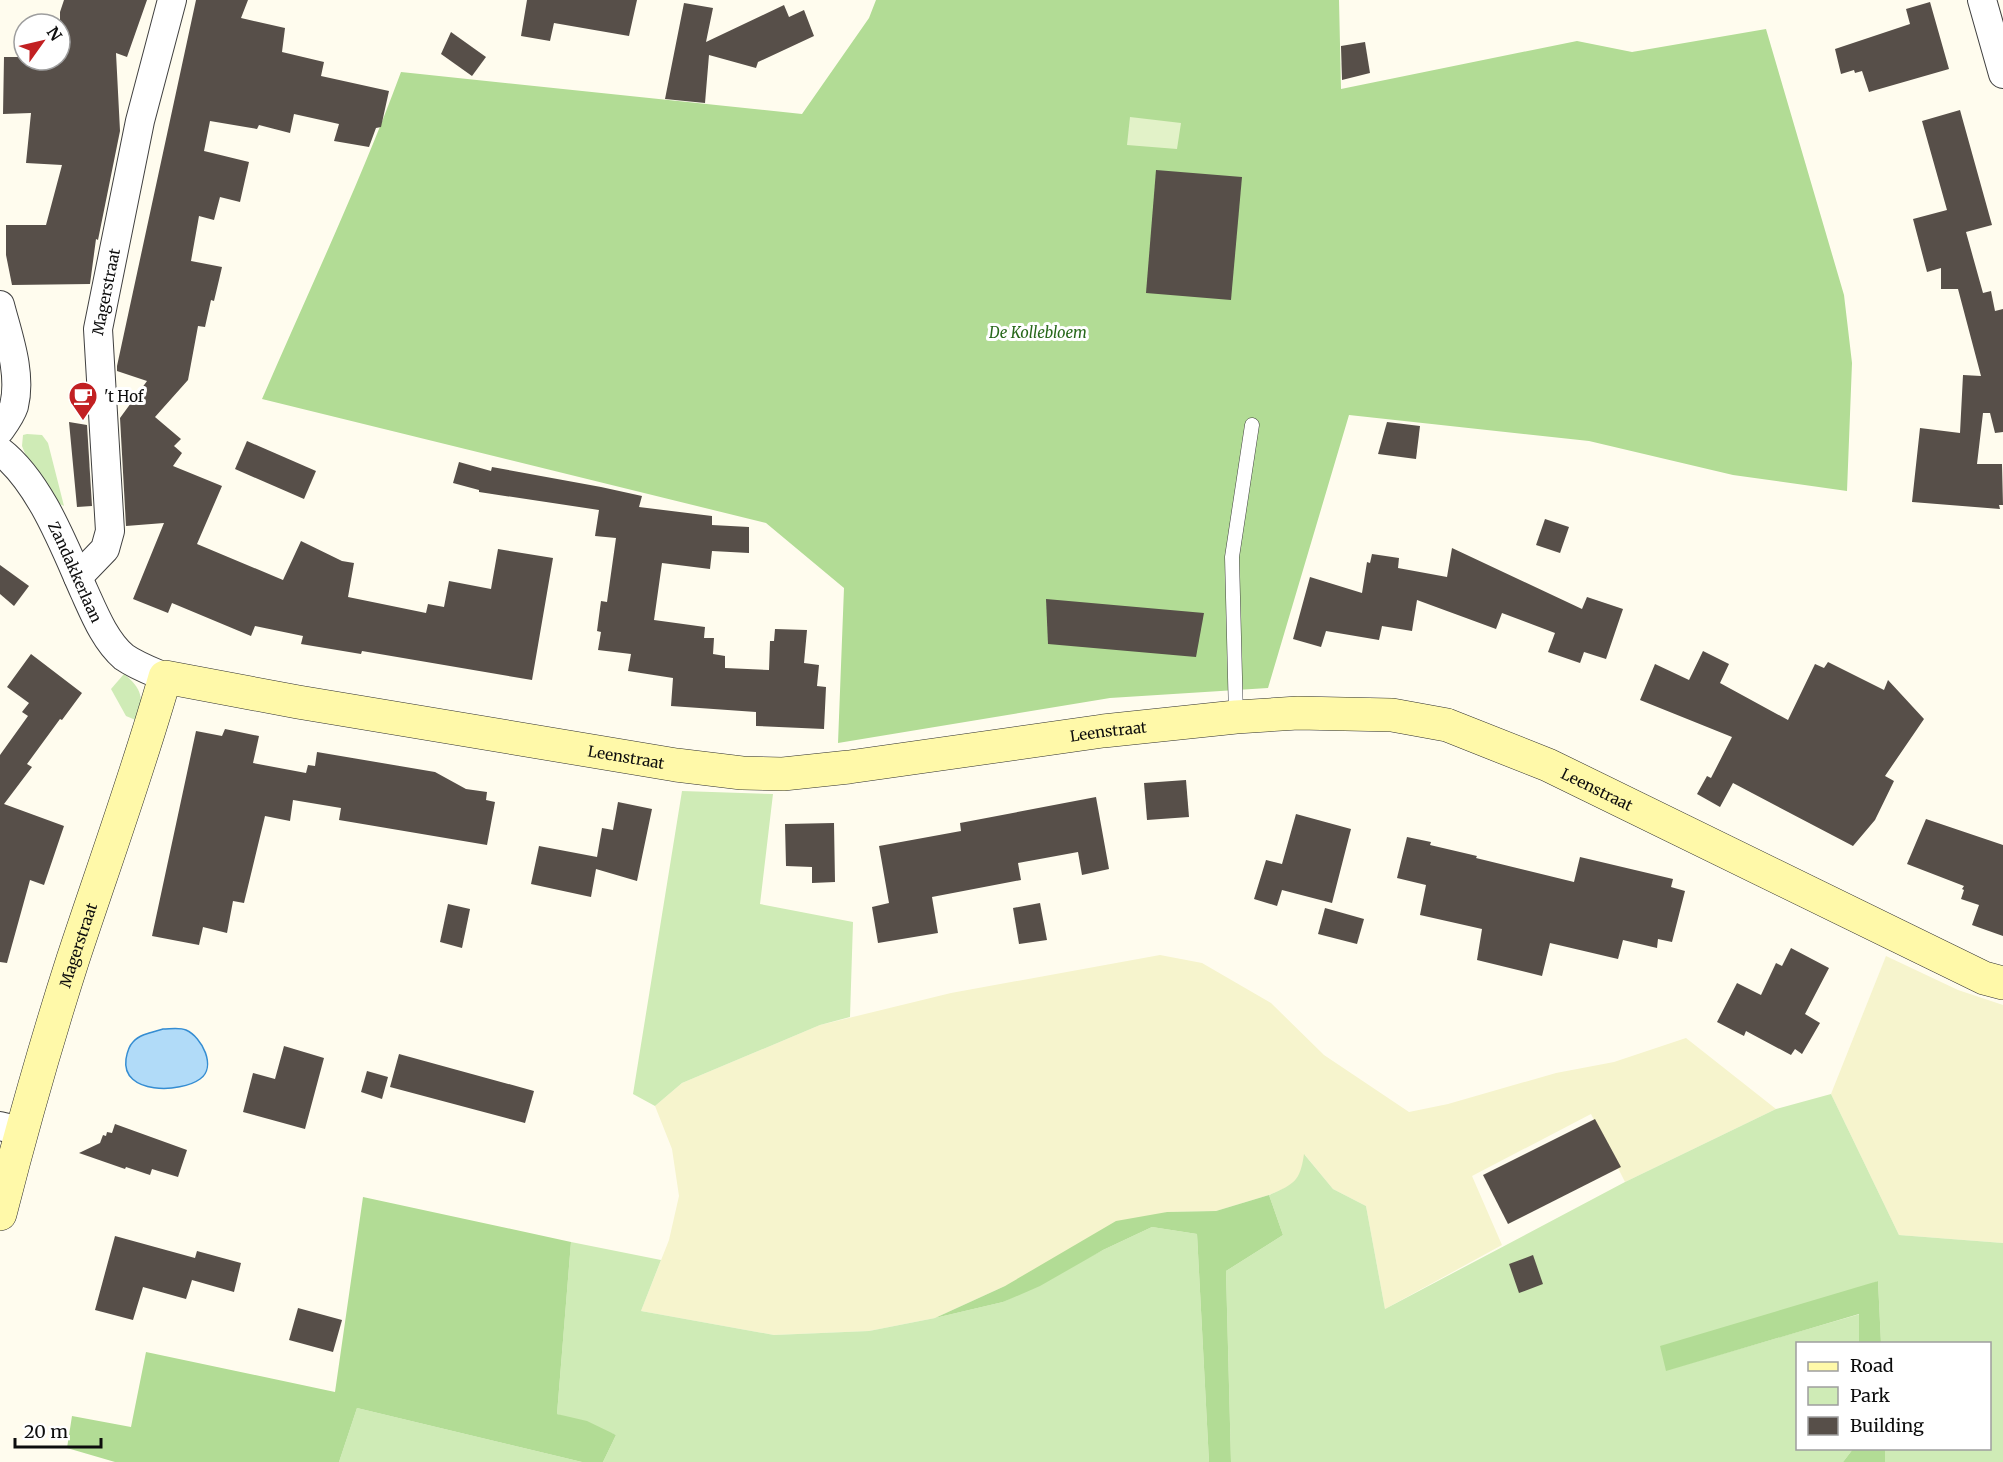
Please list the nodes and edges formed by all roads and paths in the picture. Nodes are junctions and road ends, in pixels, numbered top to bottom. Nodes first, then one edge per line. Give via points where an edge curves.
1 (172, 0) edge
2 (1982, 0) edge
3 (2003, 74) edge
4 (0, 305) edge
5 (1252, 425) dead end
6 (0, 430) edge
7 (0, 451) edge
8 (78, 577) junction
9 (165, 677) junction
10 (1236, 717) junction
11 (2003, 983) edge
12 (10, 1129) edge
13 (0, 1214) edge

1 - 8 street, Magerstraat via 140,121 98,329 110,531 105,549
2 - 3 street
4 - 6 street via 16,382 14,406
5 - 10 lane via 1232,557
7 - 8 street, Zandakkerlaan via 35,492
8 - 9 street, Zandakkerlaan via 103,631 123,656
9 - 10 street, Leenstraat via 742,773 783,774 849,767 1104,731
9 - 12 street, Magerstraat via 144,752 72,962
10 - 11 street, Leenstraat via 1298,713 1392,715 1447,725 1548,765 1984,978
12 - 13 street, Magerstraat

